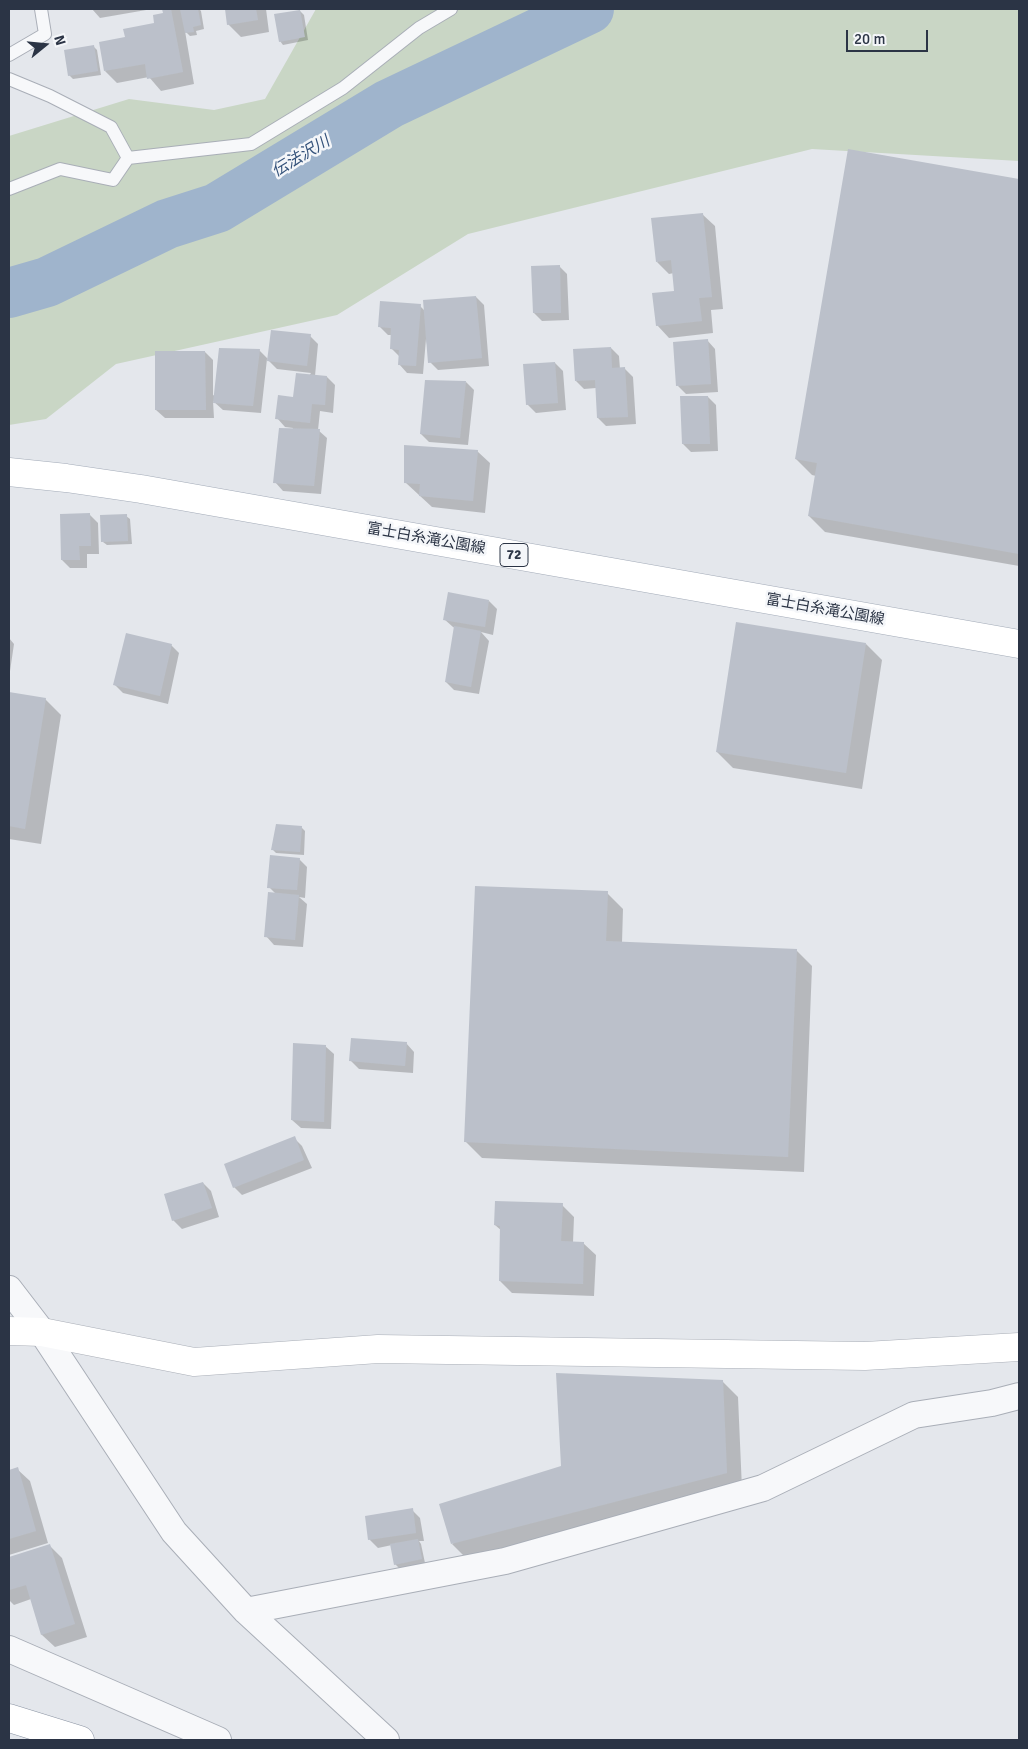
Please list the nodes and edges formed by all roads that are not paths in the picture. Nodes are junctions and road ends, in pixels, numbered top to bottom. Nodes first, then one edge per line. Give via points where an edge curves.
1 (41, 9) edge
2 (451, 9) edge
3 (9, 55) edge
4 (9, 79) edge
5 (128, 158) junction
6 (9, 189) edge
7 (9, 472) edge
8 (1019, 644) edge
9 (9, 1289) edge
10 (9, 1331) edge
11 (42, 1332) junction
12 (1019, 1348) edge
13 (1019, 1396) edge
14 (246, 1611) junction
15 (9, 1649) edge
16 (9, 1718) edge
17 (80, 1740) edge
18 (218, 1740) edge
19 (386, 1740) edge

1 - 3 lane via 44,34
2 - 5 lane via 419,28 343,88 251,144
4 - 5 lane via 111,127
5 - 6 lane via 114,180 60,169
7 - 8 main road, 富士白糸滝公園線 / 72 via 151,490
9 - 11 street
10 - 11 main road
11 - 12 main road via 194,1362 378,1349 865,1356
11 - 14 street via 174,1532
13 - 14 street via 914,1415 763,1488 505,1561
14 - 19 street
15 - 18 street
16 - 17 main road

